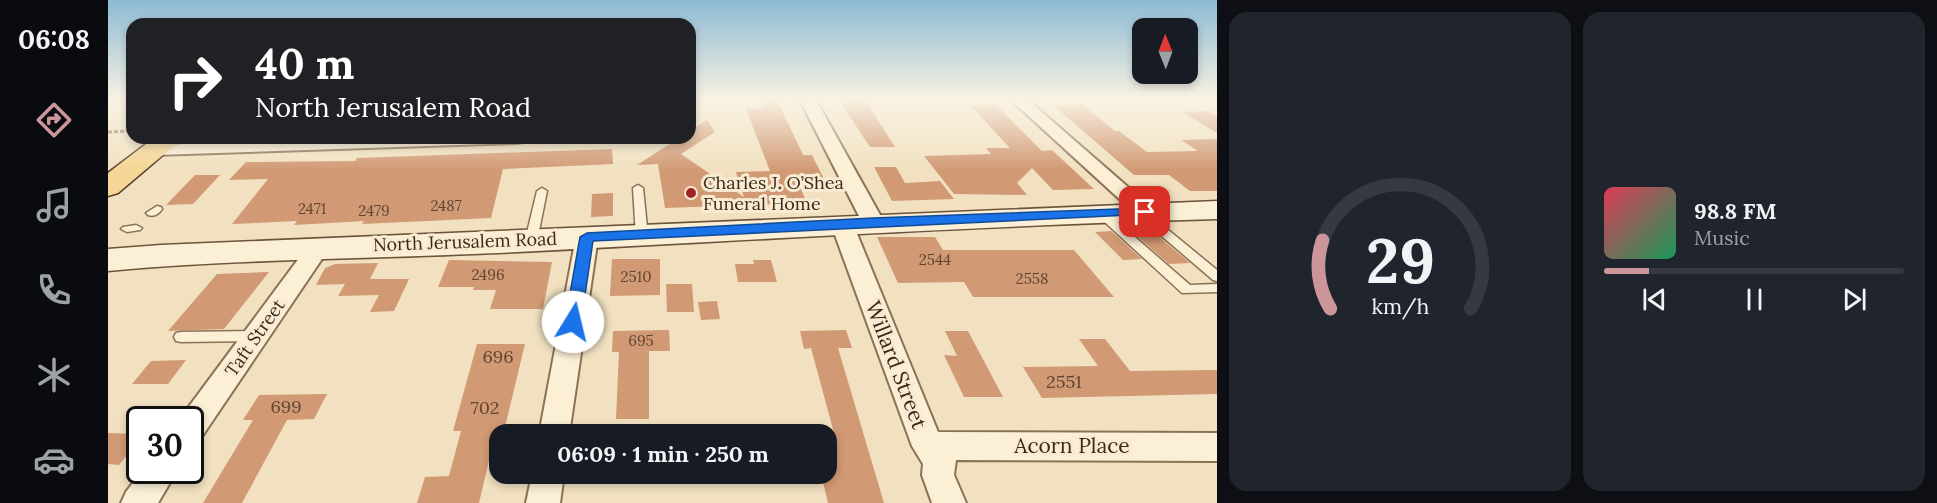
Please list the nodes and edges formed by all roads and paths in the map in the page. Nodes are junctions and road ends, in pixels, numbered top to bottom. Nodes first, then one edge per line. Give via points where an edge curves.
1 (821, 123) edge
2 (1044, 123) edge
3 (126, 131) edge
4 (108, 132) edge
5 (163, 144) edge
6 (108, 188) edge
7 (638, 188) dead end
8 (542, 191) dead end
9 (1217, 210) edge
10 (1143, 212) junction
11 (1101, 213) junction
12 (873, 222) junction
13 (842, 224) junction
14 (642, 235) junction
15 (587, 237) junction
16 (531, 241) junction
17 (320, 247) junction
18 (108, 260) edge
19 (1217, 277) edge
20 (1217, 288) edge
21 (256, 336) junction
22 (181, 337) dead end
23 (204, 409) edge
24 (556, 424) edge
25 (928, 446) junction
26 (1217, 447) edge
27 (151, 484) edge
28 (546, 484) edge
29 (138, 503) edge
30 (543, 503) edge
31 (949, 503) edge

1 - 12 street
2 - 10 street
3 - 4 path
5 - 6 main road
7 - 14 lane
8 - 16 lane
9 - 10 main road, North Jerusalem Road
10 - 11 main road, North Jerusalem Road
10 - 19 lane
11 - 12 main road, North Jerusalem Road
11 - 20 lane via 1187,290
12 - 13 main road, North Jerusalem Road
13 - 14 main road, North Jerusalem Road
13 - 25 street, Willard Street
14 - 15 main road, North Jerusalem Road
15 - 16 main road, North Jerusalem Road
15 - 24 street
16 - 17 main road, North Jerusalem Road
17 - 18 main road, North Jerusalem Road via 189,252
17 - 21 street, Taft Street
21 - 22 lane
21 - 23 street, Taft Street
25 - 26 street, Acorn Place
25 - 31 street, Willard Street via 940,461 938,475
27 - 29 street
28 - 30 street

